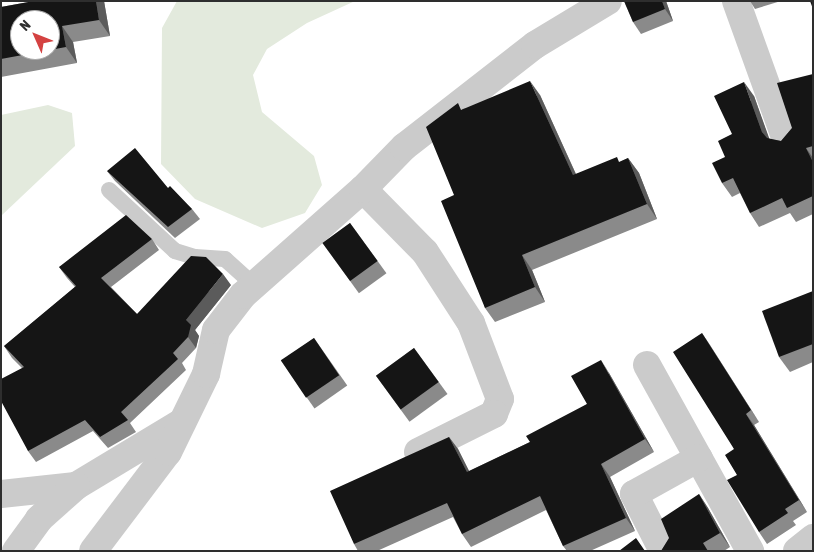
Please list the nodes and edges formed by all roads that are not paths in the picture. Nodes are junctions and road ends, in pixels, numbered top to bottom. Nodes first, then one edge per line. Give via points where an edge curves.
1 (608, 1) edge
2 (736, 1) edge
3 (786, 140) edge
4 (363, 189) junction
5 (109, 190) dead end
6 (254, 285) junction
7 (647, 365) dead end
8 (182, 422) junction
9 (418, 452) edge
10 (698, 458) junction
11 (76, 486) junction
12 (1, 494) edge
13 (813, 538) edge
14 (16, 551) edge
15 (93, 551) edge
16 (664, 551) edge
17 (750, 551) edge
18 (797, 551) edge

1 - 4 street via 535,45 404,146
2 - 3 street
4 - 6 street
4 - 9 street via 425,252 466,315 500,399 494,414
5 - 6 lane via 175,250 195,257 225,259
6 - 8 street via 216,330 206,374
7 - 10 street
8 - 11 street
8 - 15 street via 168,452
10 - 16 street via 634,494
10 - 17 street
11 - 12 street
11 - 14 street via 39,519
13 - 18 street

